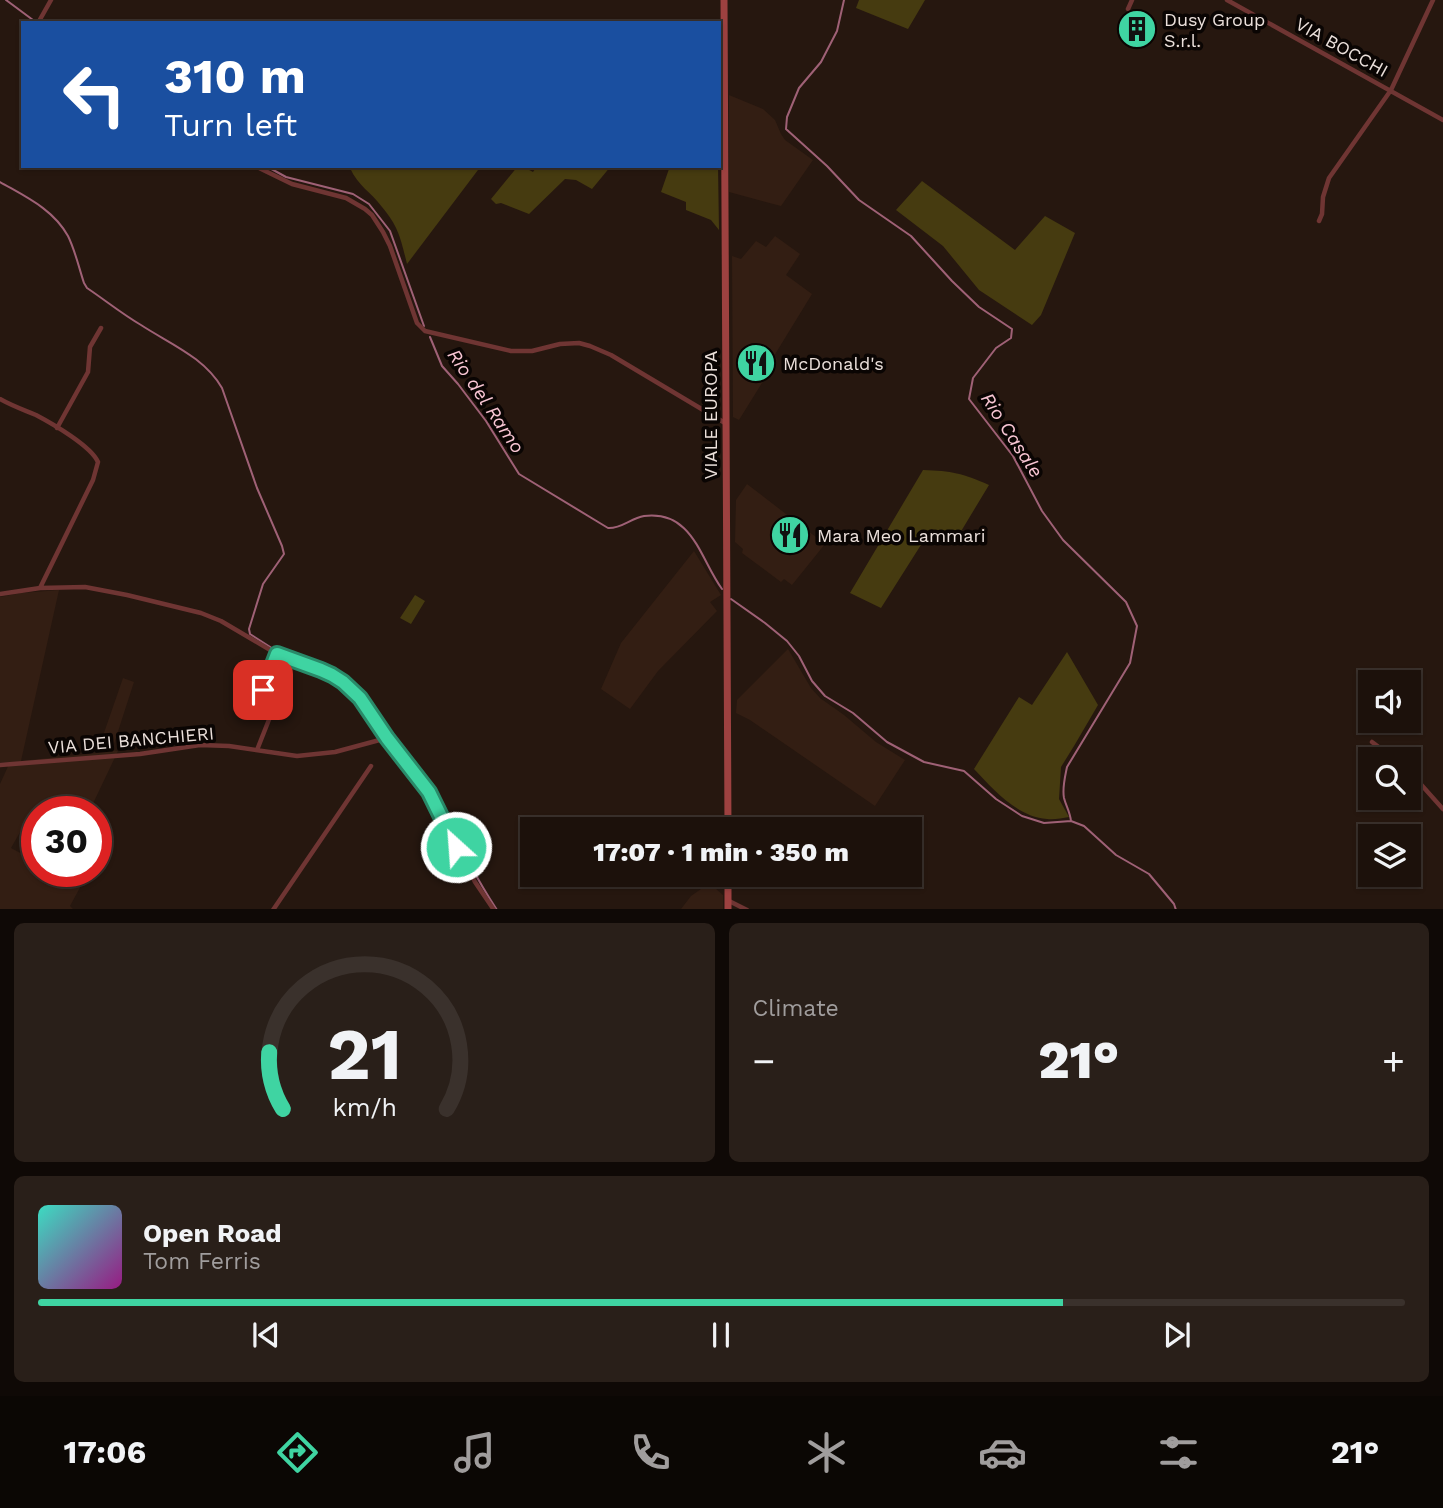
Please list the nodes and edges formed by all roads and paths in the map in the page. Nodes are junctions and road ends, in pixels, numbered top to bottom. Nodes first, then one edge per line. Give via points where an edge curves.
1 (51, 0) edge
2 (724, 0) edge
3 (1132, 0) edge
4 (1227, 0) edge
5 (1433, 0) edge
6 (1128, 9) dead end
7 (39, 21) edge
8 (1391, 90) junction
9 (1443, 120) edge
10 (259, 168) edge
11 (1319, 221) dead end
12 (101, 328) dead end
13 (0, 399) edge
14 (725, 423) junction
15 (57, 428) junction
16 (40, 588) junction
17 (0, 594) edge
18 (277, 654) junction
19 (263, 690) dead end
20 (280, 715) dead end
21 (387, 738) junction
22 (1372, 742) dead end
23 (1379, 747) edge
24 (257, 750) junction
25 (0, 765) edge
26 (371, 766) dead end
27 (1421, 784) edge
28 (1443, 809) edge
29 (728, 817) edge
30 (728, 887) edge
31 (728, 905) edge
32 (273, 909) edge
33 (494, 909) edge
34 (747, 909) edge

1 - 7 street
2 - 14 main road, VIALE EUROPA
3 - 6 street
4 - 8 street, VIA BOCCHI
5 - 8 street
8 - 9 street, VIA BOCCHI
8 - 11 street via 1328,178
10 - 14 street via 292,184 346,198 372,215 390,246 417,323 425,331 510,351 560,344 590,346
12 - 15 street via 90,347 88,372
13 - 15 street
14 - 29 main road, VIALE EUROPA
15 - 16 street via 95,454 98,462
16 - 17 street
16 - 18 street via 85,587 201,613
18 - 19 street
18 - 21 street via 343,682
20 - 24 street via 272,712
21 - 24 street, VIA DEI BANCHIERI via 298,756
21 - 33 street via 429,792
22 - 23 street
24 - 25 street, VIA DEI BANCHIERI via 200,745
26 - 32 street
27 - 28 street
30 - 31 main road
31 - 34 street

